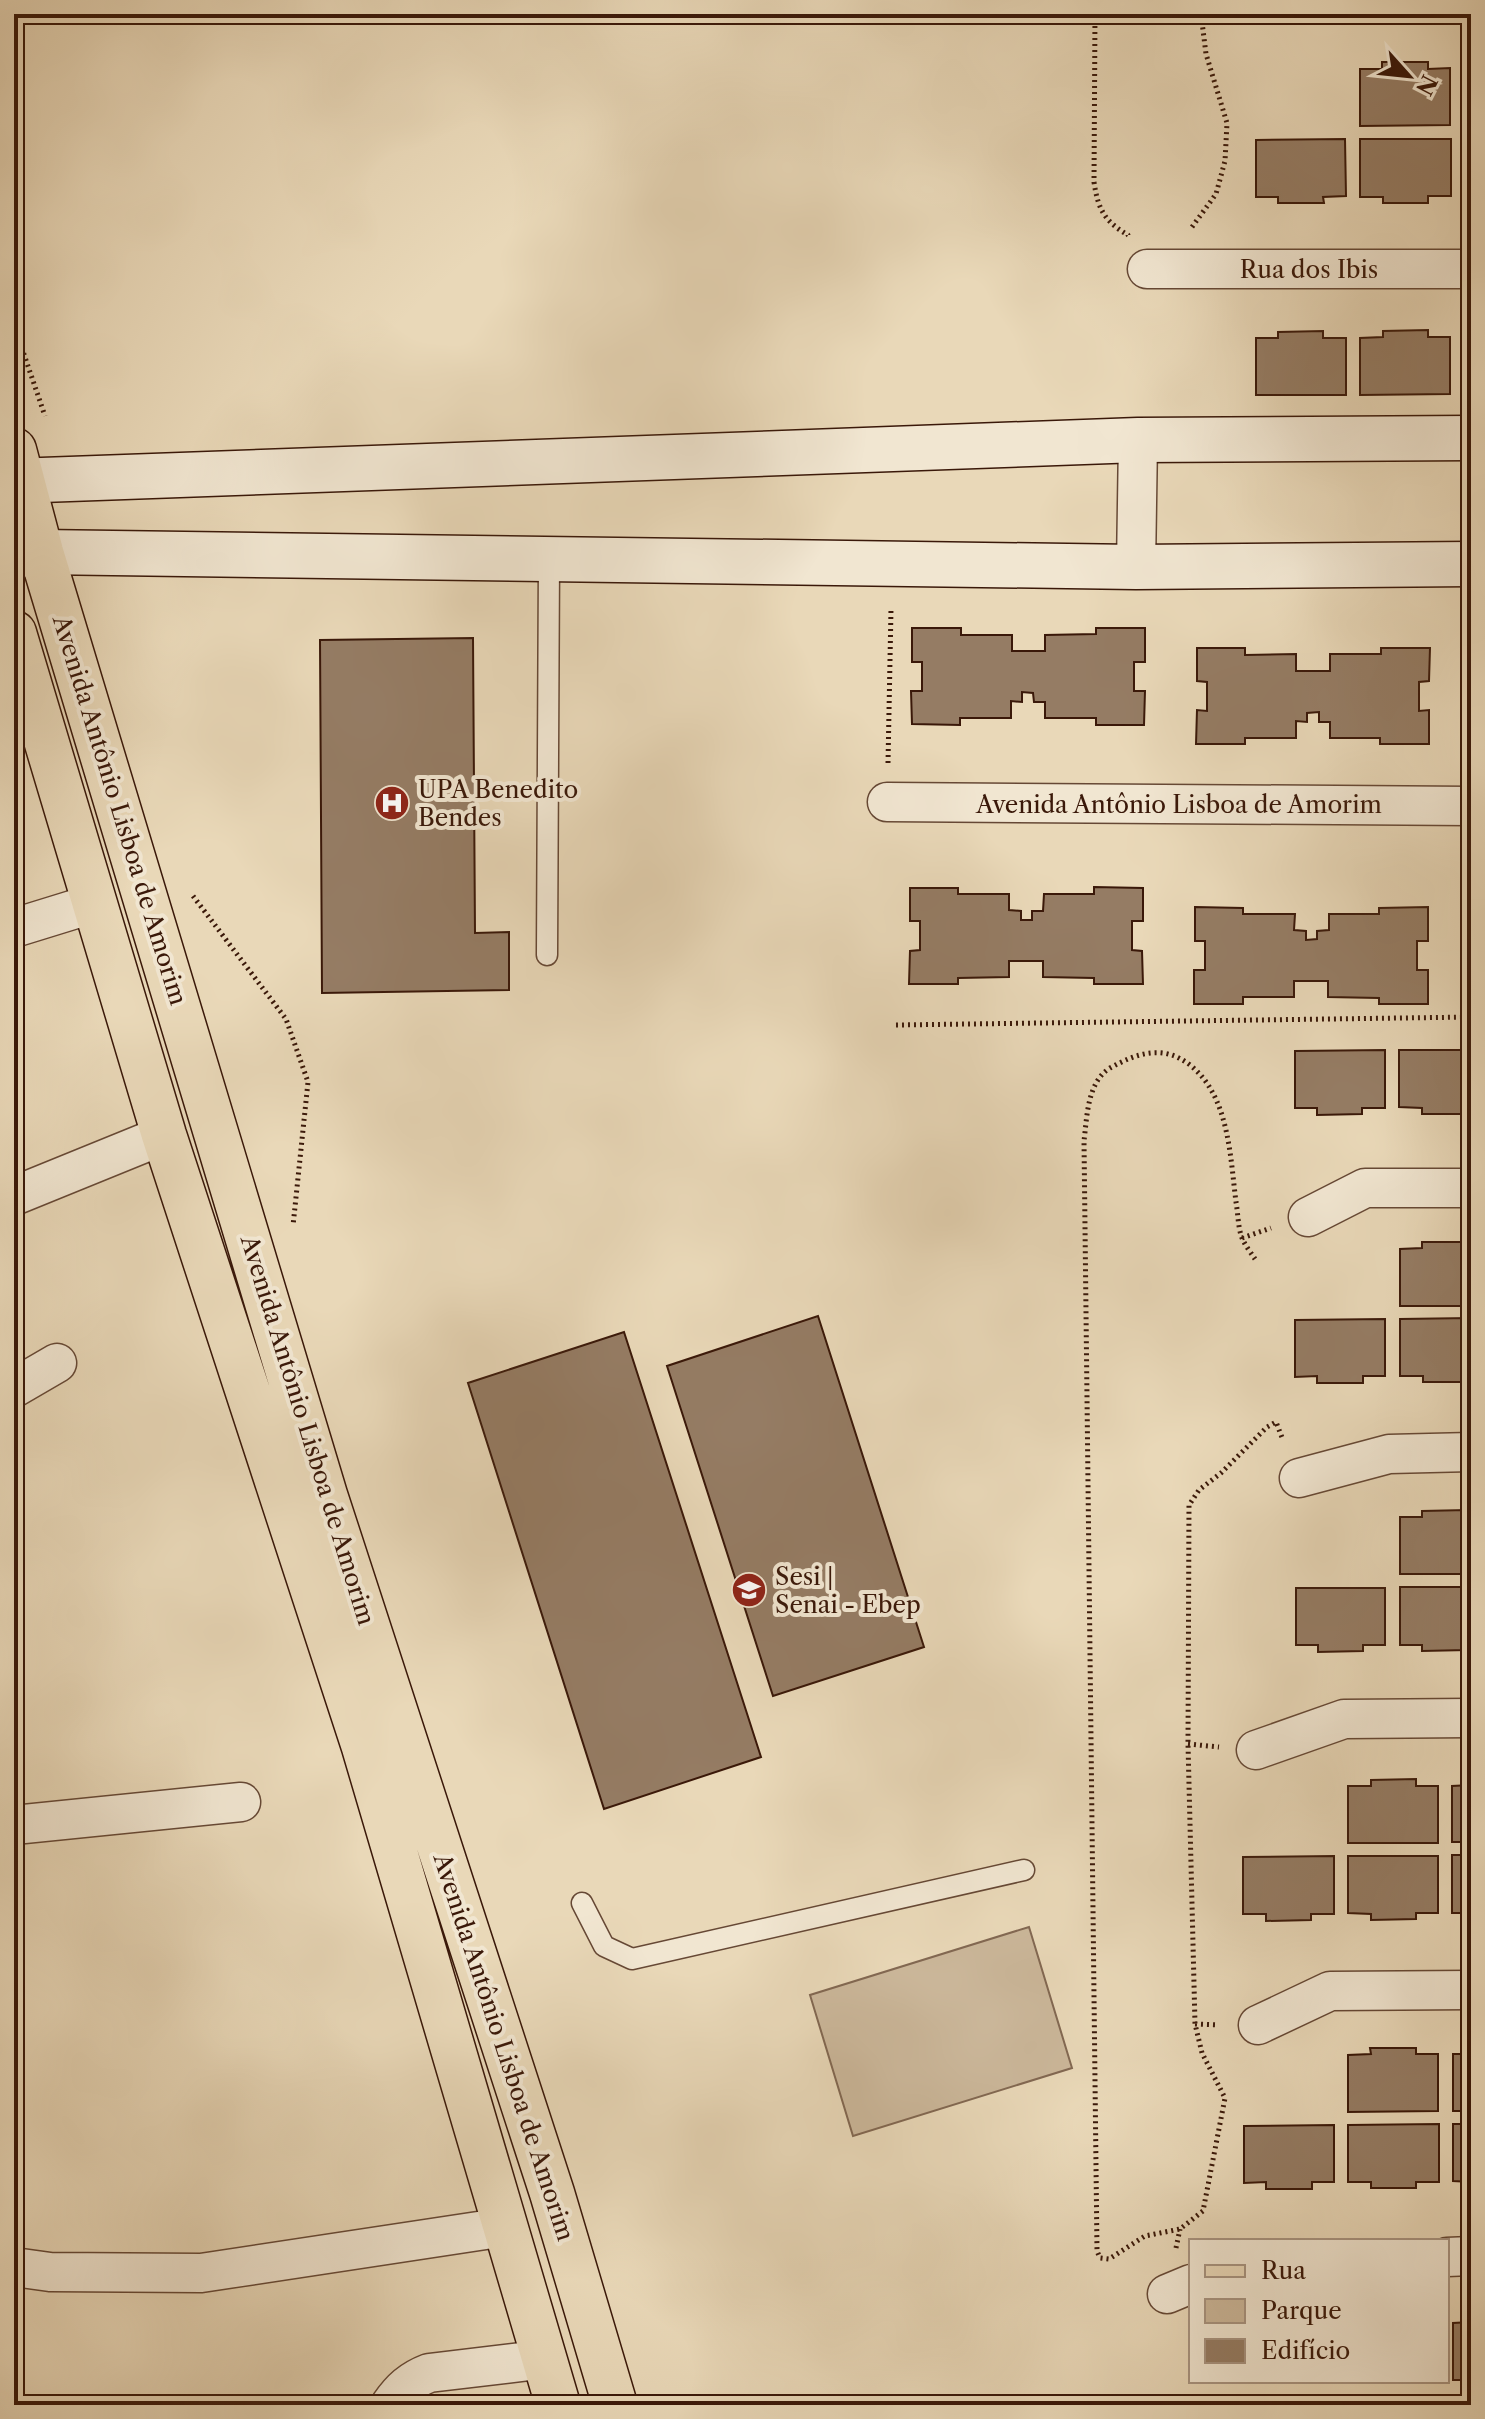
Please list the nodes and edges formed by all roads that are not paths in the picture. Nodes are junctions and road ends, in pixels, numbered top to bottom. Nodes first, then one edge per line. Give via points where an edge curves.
1 (1144, 256) road end
2 (1471, 269) edge
3 (1471, 438) edge
4 (1138, 440) junction
5 (30, 473) edge
6 (27, 554) edge
7 (549, 559) junction
8 (1471, 564) edge
9 (1136, 567) junction
10 (14, 633) edge
11 (887, 802) road end
12 (1471, 806) edge
13 (95, 903) junction
14 (14, 928) edge
15 (547, 955) dead end
16 (164, 1135) junction
17 (1471, 1188) edge
18 (14, 1196) edge
19 (1308, 1217) dead end
20 (57, 1363) dead end
21 (14, 1388) edge
22 (1471, 1452) edge
23 (1299, 1478) road end
24 (1471, 1718) edge
25 (1256, 1750) dead end
26 (241, 1802) dead end
27 (14, 1825) edge
28 (1024, 1870) dead end
29 (582, 1903) dead end
30 (1471, 1990) edge
31 (1258, 2025) dead end
32 (505, 2227) junction
33 (1471, 2256) edge
34 (1449, 2257) edge
35 (14, 2267) edge
36 (546, 2359) junction
37 (390, 2405) edge
38 (558, 2405) edge
39 (615, 2405) edge

1 - 2 street, Rua dos Ibis
3 - 4 street
4 - 5 street
4 - 9 street
5 - 6 main road, Avenida Antônio Lisboa de Amorim
6 - 7 street
6 - 39 main road, Avenida Antônio Lisboa de Amorim via 552,2193
7 - 9 street
7 - 15 lane
8 - 9 street
10 - 13 main road, Avenida Antônio Lisboa de Amorim
11 - 12 street, Avenida Antônio Lisboa de Amorim
13 - 14 street
13 - 16 main road, Avenida Antônio Lisboa de Amorim
16 - 18 street
16 - 32 main road, Avenida Antônio Lisboa de Amorim via 364,1747
17 - 19 street via 1365,1188
20 - 21 street
22 - 23 street via 1389,1454
24 - 25 street via 1344,1719
26 - 27 street
28 - 29 lane via 632,1959 604,1946
30 - 31 street via 1330,1991
32 - 35 street via 201,2273
32 - 36 main road, Avenida Antônio Lisboa de Amorim
33 - 34 street
36 - 37 street via 429,2373 412,2380
36 - 38 main road, Avenida Antônio Lisboa de Amorim

